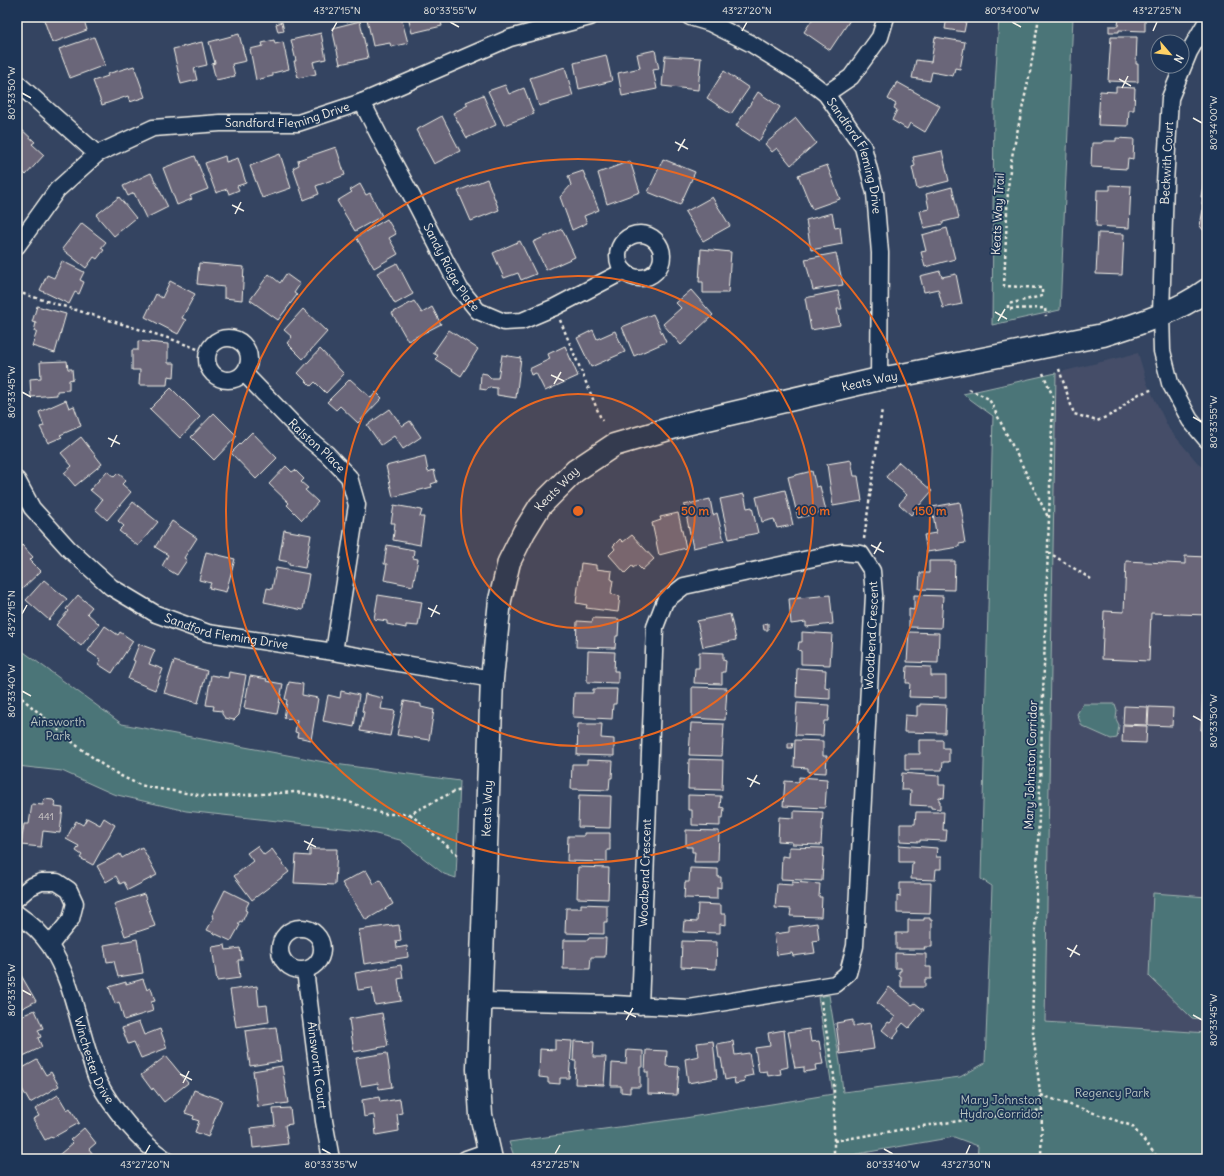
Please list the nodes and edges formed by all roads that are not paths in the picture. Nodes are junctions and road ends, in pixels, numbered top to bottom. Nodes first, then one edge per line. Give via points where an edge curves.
1 (590, 17) edge
2 (690, 17) edge
3 (886, 17) edge
4 (1207, 21) edge
5 (17, 83) edge
6 (826, 94) junction
7 (362, 102) junction
8 (98, 154) junction
9 (17, 246) edge
10 (624, 271) dead end
11 (1207, 290) edge
12 (1161, 314) junction
13 (244, 373) junction
14 (879, 379) junction
15 (1207, 440) edge
16 (17, 480) edge
17 (334, 652) junction
18 (492, 679) junction
19 (17, 898) edge
20 (17, 914) edge
21 (50, 945) junction
22 (305, 970) dead end
23 (481, 1001) junction
24 (640, 1006) junction
25 (490, 1155) edge
26 (164, 1159) edge
27 (331, 1159) edge
28 (466, 1159) edge

1 - 7 street, Sandford Fleming Drive via 510,38
2 - 6 street, Sandford Fleming Drive via 710,23 750,43 803,76
3 - 6 street via 880,37 851,77
4 - 12 street, Beckwith Court via 1189,52 1170,98
5 - 8 street
6 - 14 street, Sandford Fleming Drive via 863,147 875,193 880,253
7 - 8 street, Sandford Fleming Drive via 298,123 220,123 153,128
7 - 10 street, Sandy Ridge Place via 460,289 478,311 504,322 522,321
8 - 9 street, Sandford Fleming Drive via 57,190
11 - 12 street, Keats Way
12 - 14 street, Keats Way via 1103,335
12 - 15 street, Beckwith Court via 1162,351 1170,383 1190,420
13 - 13 street via 249,365 249,357 242,343 233,338 226,338 212,345 208,353 211,372 225,380 232,380
13 - 17 street, Ralston Place via 349,477 357,505
14 - 18 street, Keats Way via 686,424 614,445 575,471 540,506 509,562 500,600
16 - 17 street, Sandford Fleming Drive via 32,508 69,549 111,587 156,614 208,633
17 - 18 street, Sandford Fleming Drive
18 - 23 street, Keats Way
19 - 21 street via 41,882 57,882 69,890 75,902 71,919
20 - 21 street, Winchester Drive
21 - 26 street, Winchester Drive via 71,992 98,1080 118,1112 151,1150
22 - 27 street, Ainsworth Court
23 - 24 street, Woodbend Crescent
23 - 25 street, Keats Way via 478,1069 481,1115
24 - 24 street, Woodbend Crescent via 689,1008 835,984 848,973 855,946 874,595 872,571 861,554 841,552 684,586 665,601 655,627
25 - 28 street

